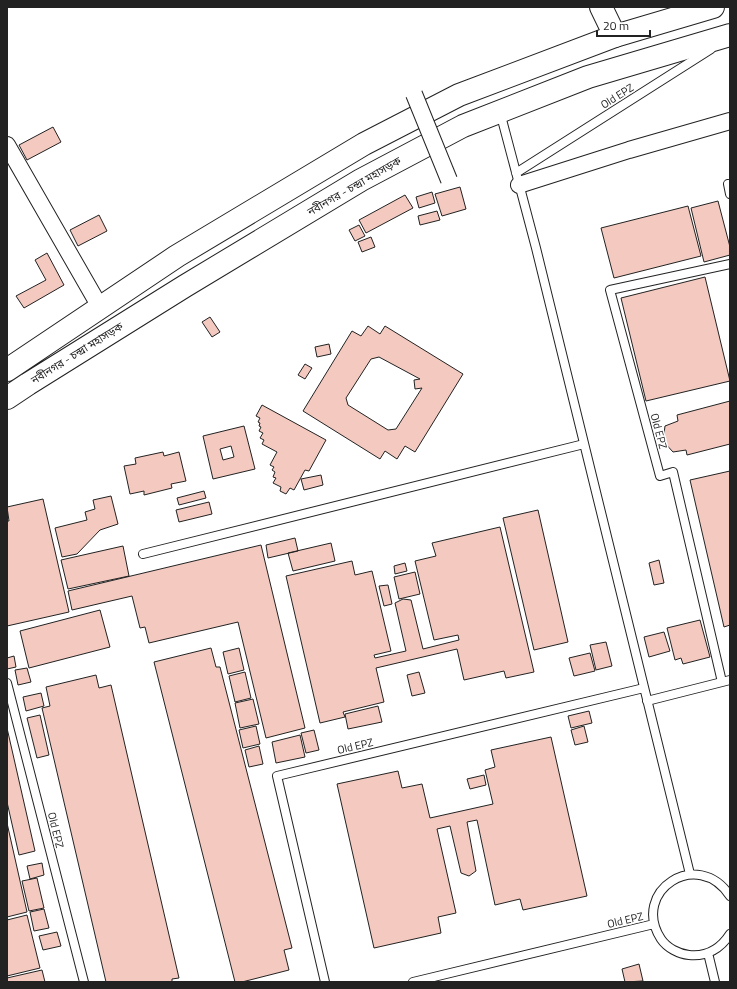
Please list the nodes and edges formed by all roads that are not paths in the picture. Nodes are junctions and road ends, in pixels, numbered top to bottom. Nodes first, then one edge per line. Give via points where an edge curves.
1 (601, 7) edge
2 (713, 7) edge
3 (615, 36) junction
4 (730, 36) edge
5 (414, 94) dead end
6 (500, 112) junction
7 (730, 121) edge
8 (7, 145) edge
9 (518, 179) junction
10 (449, 180) dead end
11 (728, 184) dead end
12 (730, 194) edge
13 (730, 264) edge
14 (100, 307) junction
15 (7, 370) edge
16 (7, 398) edge
17 (584, 444) junction
18 (143, 554) dead end
19 (726, 681) edge
20 (7, 683) edge
21 (644, 688) junction
22 (647, 701) junction
23 (690, 874) junction
24 (730, 896) edge
25 (654, 924) junction
26 (730, 934) edge
27 (708, 953) junction
28 (84, 982) edge
29 (325, 982) edge
30 (414, 982) edge
31 (715, 982) edge

1 - 3 main road
2 - 3 main road
3 - 14 main road via 460,95 364,144 177,256
4 - 6 main road, নবীনগর - চন্দ্রা মহাসড়ক via 588,77
4 - 9 lane, Old EPZ
5 - 10 street, bridge
6 - 9 lane
6 - 16 main road, নবীনগর - চন্দ্রা মহাসড়ক via 463,126 361,180 178,290
7 - 9 street
8 - 14 street
9 - 17 lane
11 - 12 lane
13 - 19 lane, Old EPZ via 610,290 660,476 673,472
14 - 15 main road
17 - 18 lane
17 - 21 lane
19 - 22 lane, Old EPZ
20 - 28 lane, Old EPZ
21 - 22 lane
21 - 29 lane, Old EPZ via 277,776
22 - 23 lane
23 - 24 lane via 709,877 725,888
23 - 25 lane, Old EPZ via 671,881 658,895 653,914
25 - 27 lane, Old EPZ via 663,942 679,953 698,956
25 - 30 lane, Old EPZ
26 - 27 lane via 720,946
27 - 31 lane

